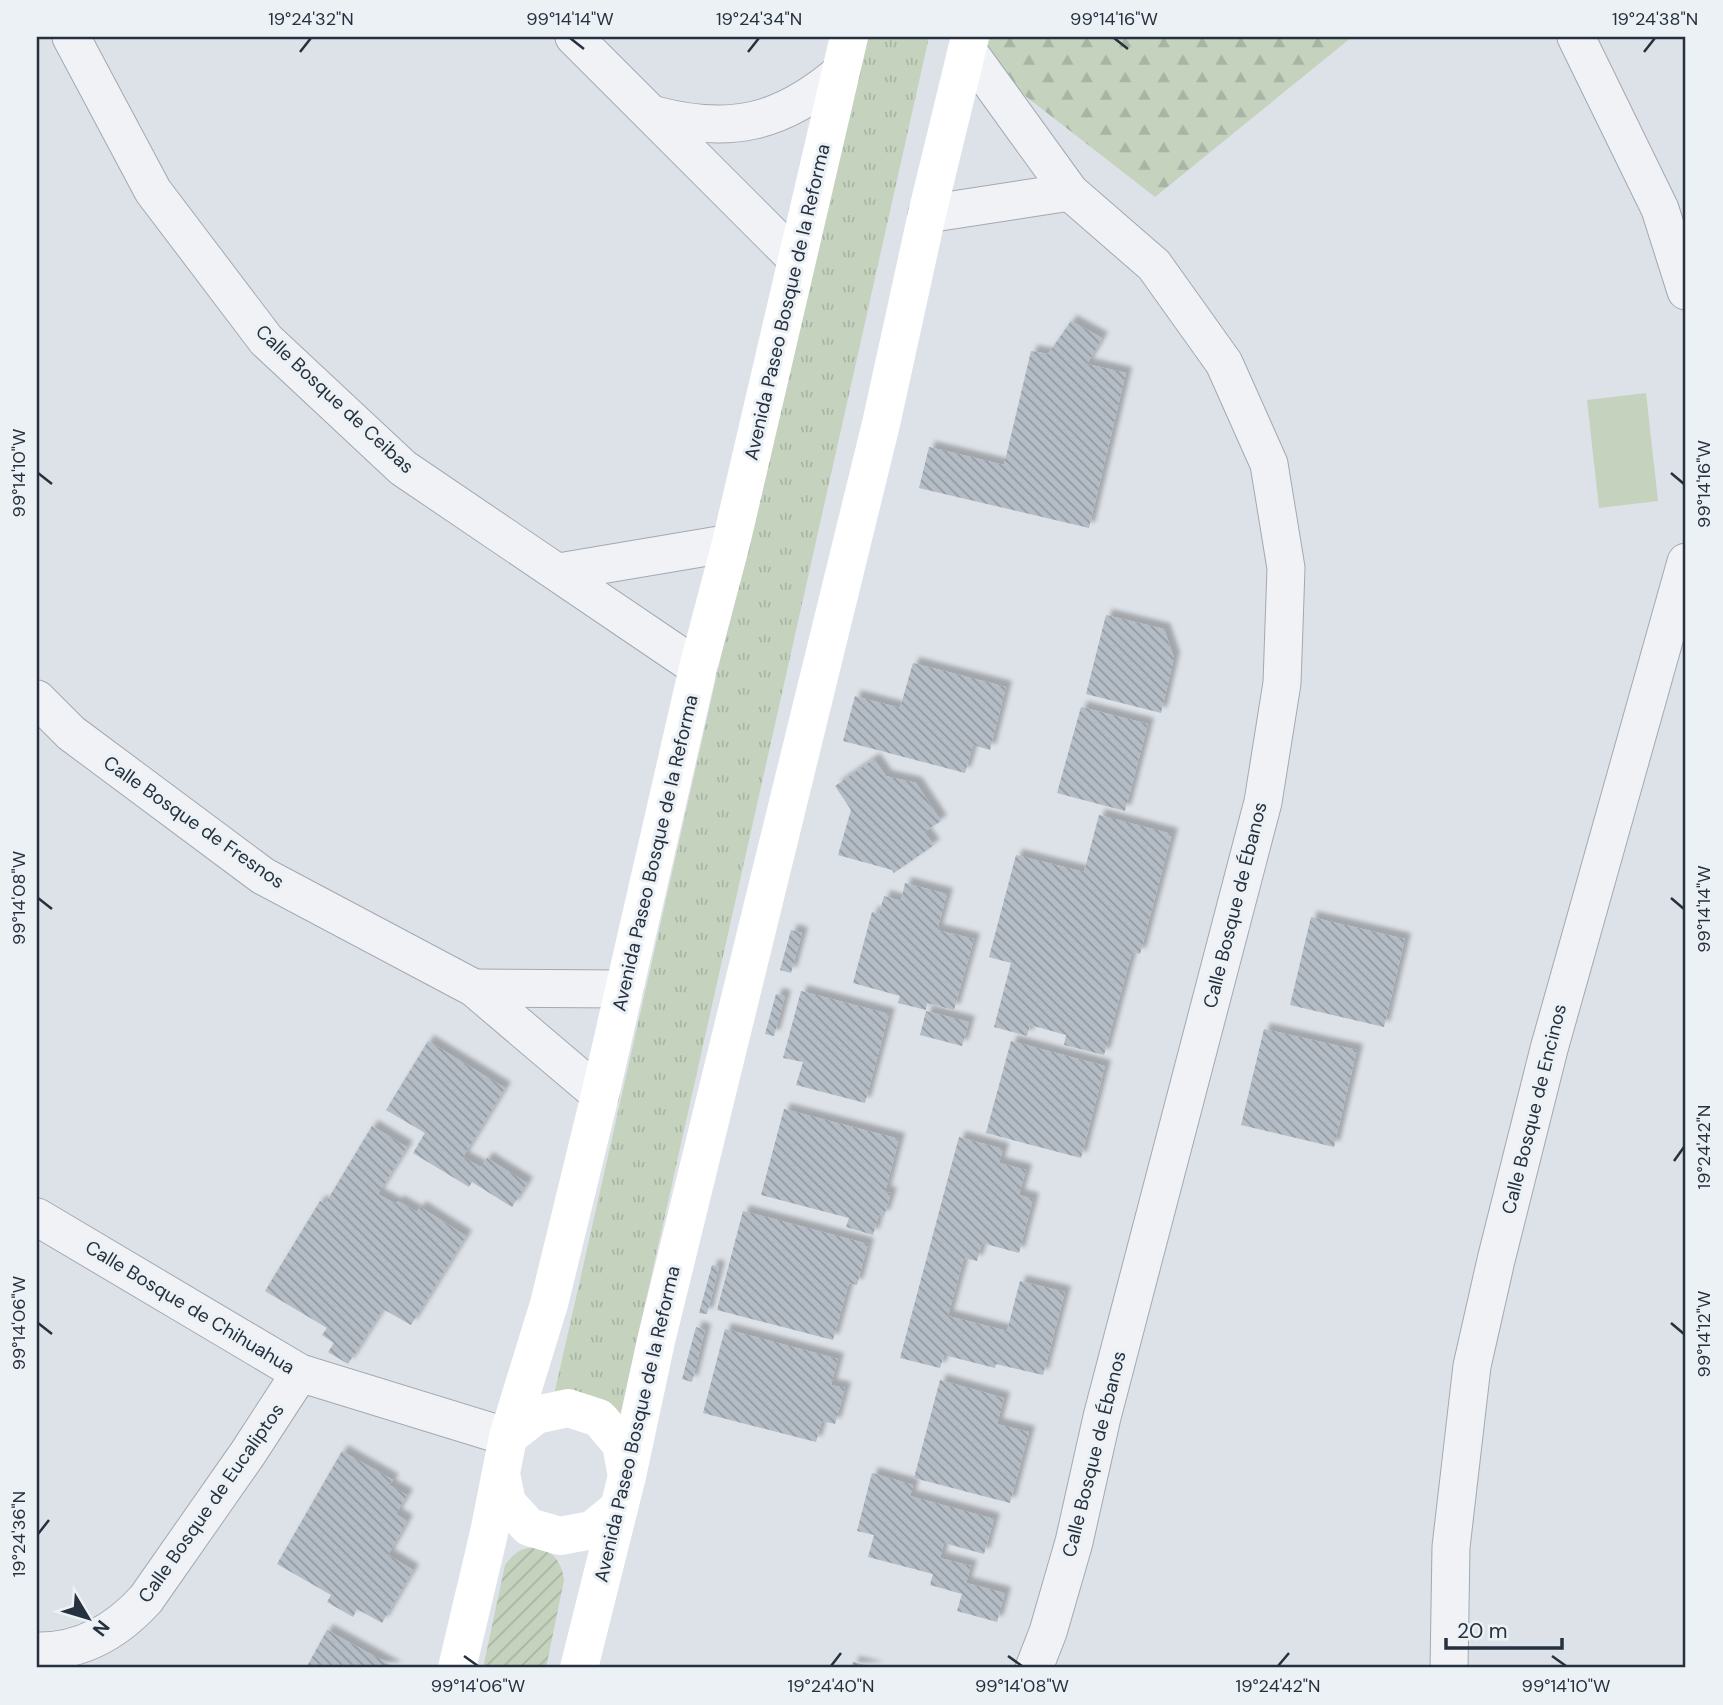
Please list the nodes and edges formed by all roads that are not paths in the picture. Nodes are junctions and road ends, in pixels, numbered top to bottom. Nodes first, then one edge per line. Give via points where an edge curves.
1 (71, 37) edge
2 (574, 37) edge
3 (1576, 37) edge
4 (969, 44) edge
5 (845, 54) edge
6 (655, 115) junction
7 (1070, 192) junction
8 (927, 214) junction
9 (796, 259) junction
10 (1686, 291) edge
11 (731, 543) junction
12 (1686, 562) edge
13 (559, 572) junction
14 (698, 668) junction
15 (37, 699) edge
16 (474, 988) junction
17 (624, 989) junction
18 (600, 1095) junction
19 (37, 1217) edge
20 (300, 1373) junction
21 (505, 1456) junction
22 (623, 1492) junction
23 (37, 1651) edge
24 (457, 1668) edge
25 (579, 1668) edge
26 (1034, 1668) edge
27 (1449, 1668) edge

1 - 13 street, Calle Bosque de Ceibas via 153,191 267,340 403,468
2 - 6 street
3 - 10 street via 1660,209
4 - 7 street, Calle Bosque de Ébanos
4 - 8 main road, Avenida Paseo Bosque de la Reforma
5 - 6 street via 819,91 767,117 711,125
5 - 9 main road, Avenida Paseo Bosque de la Reforma
6 - 9 street
7 - 8 street
7 - 26 street, Calle Bosque de Ébanos via 1154,265 1224,363 1269,464 1286,568 1282,683 1263,802 1102,1417 1074,1542
8 - 22 main road, Avenida Paseo Bosque de la Reforma via 881,424
9 - 11 main road, Avenida Paseo Bosque de la Reforma
11 - 13 street
11 - 14 main road, Avenida Paseo Bosque de la Reforma
12 - 27 street, Calle Bosque de Encinos via 1549,1049 1472,1366 1451,1548
13 - 14 street, Calle Bosque de Ceibas
14 - 17 main road, Avenida Paseo Bosque de la Reforma
15 - 16 street, Calle Bosque de Fresnos via 71,733 263,876
16 - 17 street, Calle Bosque de Fresnos
16 - 18 street, Calle Bosque de Fresnos
17 - 18 main road, Avenida Paseo Bosque de la Reforma
18 - 21 main road, Avenida Paseo Bosque de la Reforma via 550,1304
19 - 20 street, Calle Bosque de Chihuahua
20 - 21 street, Calle Bosque de Chihuahua
20 - 23 street, Calle Bosque de Eucaliptos via 131,1616 94,1640
21 - 22 main road via 507,1503 529,1527 560,1536 592,1530
21 - 22 main road via 536,1415 568,1408 599,1419 621,1444
21 - 24 main road, Avenida Paseo Bosque de la Reforma
22 - 25 main road, Avenida Paseo Bosque de la Reforma

